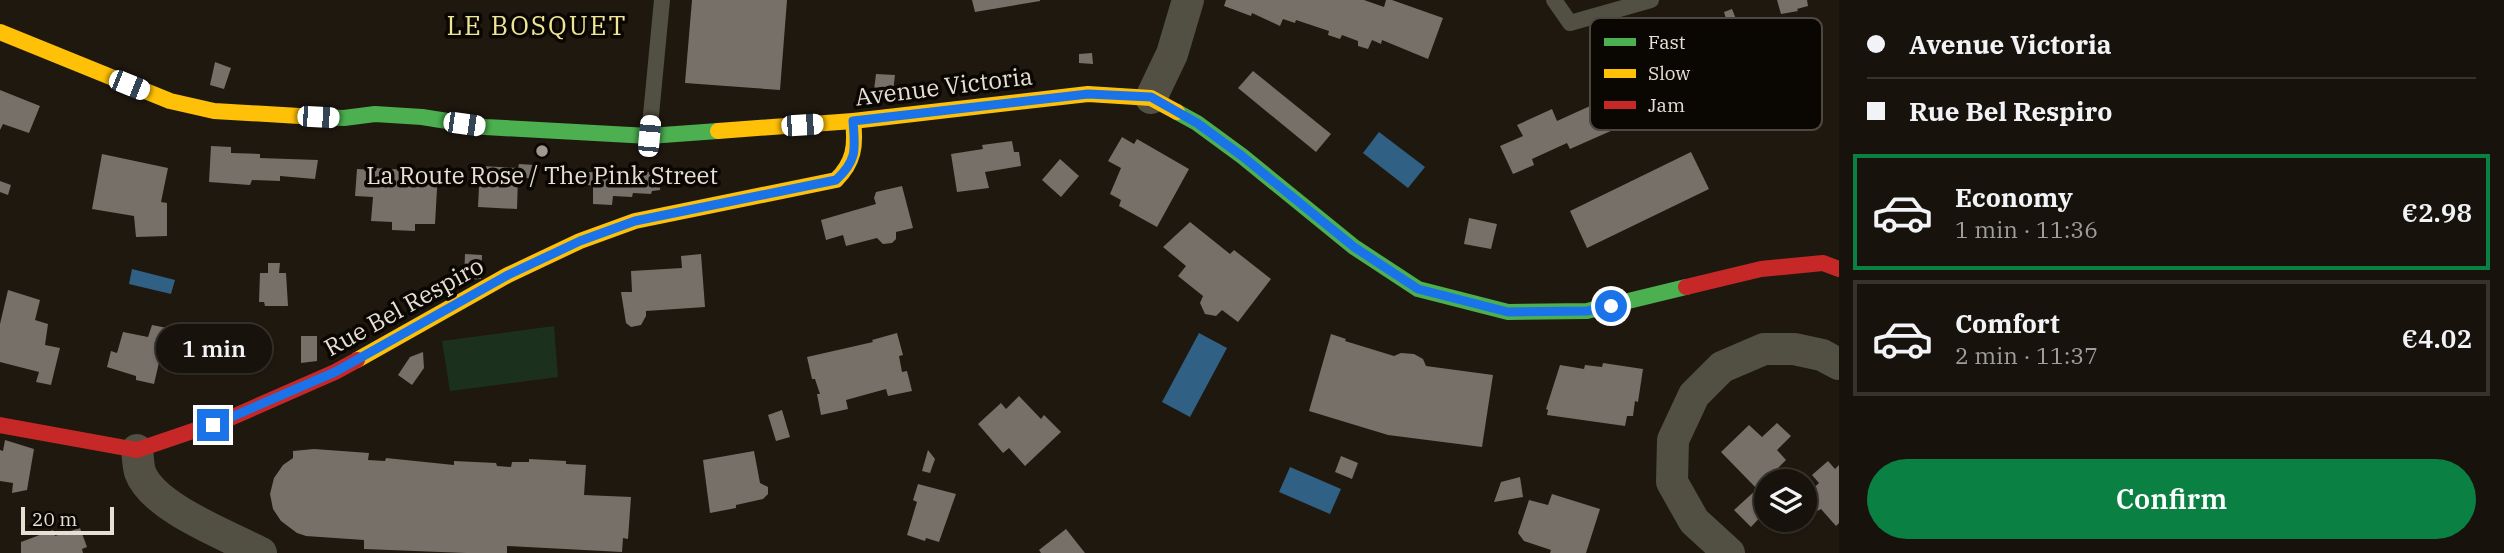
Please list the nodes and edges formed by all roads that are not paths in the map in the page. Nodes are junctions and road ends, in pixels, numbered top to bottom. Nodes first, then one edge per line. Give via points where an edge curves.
1 (662, 0) edge
2 (1188, 0) edge
3 (1554, 0) edge
4 (1651, 0) edge
5 (0, 32) edge
6 (1151, 97) junction
7 (853, 121) junction
8 (649, 136) junction
9 (1839, 269) edge
10 (1839, 364) edge
11 (0, 425) edge
12 (137, 450) junction
13 (261, 553) edge
14 (1729, 553) edge

1 - 8 lane
2 - 6 street
3 - 4 lane via 1570,23
5 - 8 street, Avenue Victoria via 170,101 214,111 344,118 375,114 485,127
6 - 7 street, Avenue Victoria via 1088,94
6 - 9 street, Avenue Victoria via 1197,123 1354,247 1418,289 1508,312 1587,311 1761,269 1823,263
7 - 8 street, Avenue Victoria
7 - 12 street, Rue Bel Respiro via 855,152 848,169 836,180 635,221 580,241 508,275 335,372 228,419
10 - 14 street via 1794,349 1764,349 1722,367 1694,394 1673,440 1672,482 1694,521
11 - 12 street
12 - 13 street via 140,472 154,494 172,508

